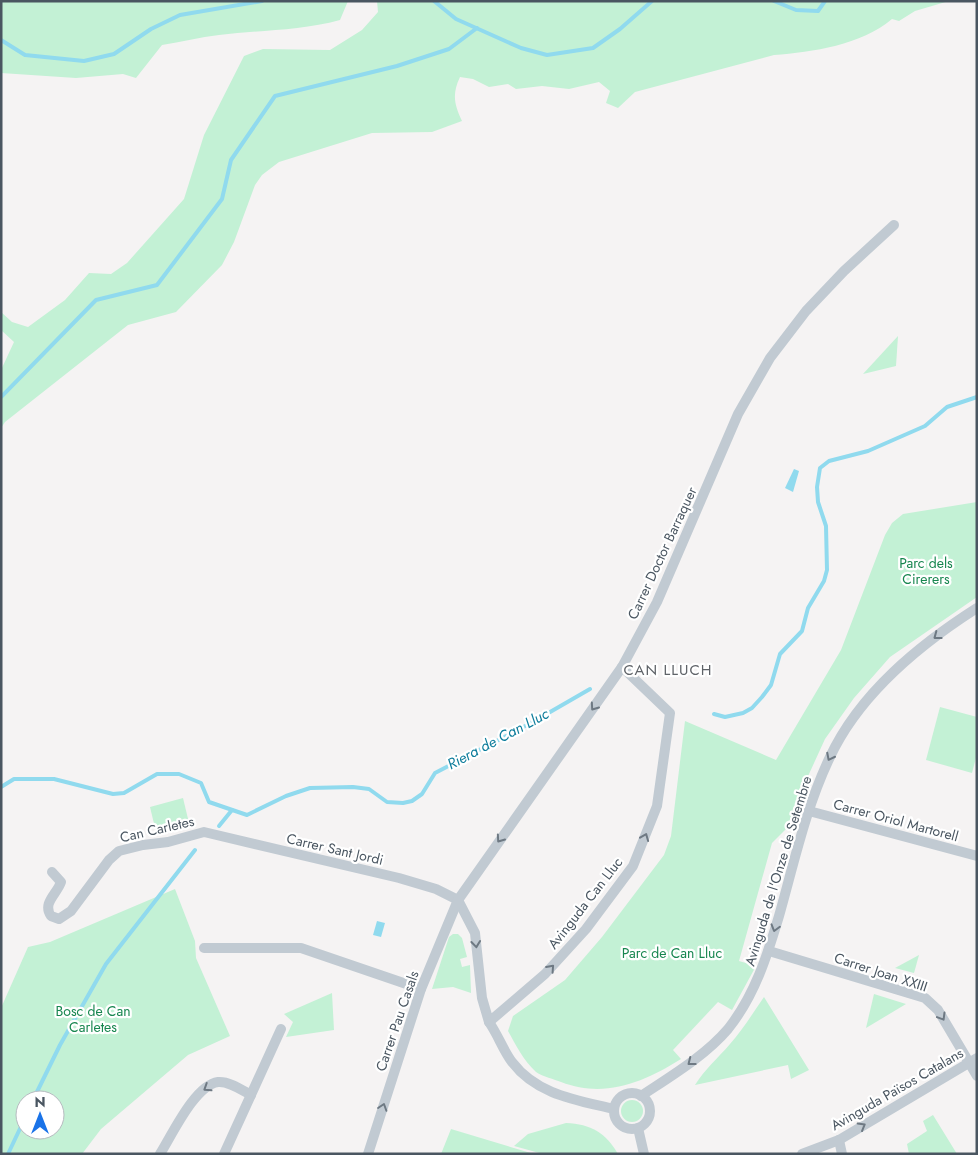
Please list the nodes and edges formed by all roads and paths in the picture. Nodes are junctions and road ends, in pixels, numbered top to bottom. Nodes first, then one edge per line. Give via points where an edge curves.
1 (894, 225) dead end
2 (977, 608) edge
3 (622, 667) junction
4 (809, 811) junction
5 (204, 832) joint
6 (977, 856) edge
7 (52, 872) dead end
8 (458, 900) junction
9 (204, 948) dead end
10 (769, 951) junction
11 (421, 989) junction
12 (489, 1022) junction
13 (281, 1029) dead end
14 (973, 1060) edge
15 (977, 1076) edge
16 (251, 1095) junction
17 (641, 1096) junction
18 (614, 1109) junction
19 (638, 1128) junction
20 (839, 1140) junction
21 (160, 1154) edge
22 (224, 1154) edge
23 (368, 1154) edge
24 (644, 1154) edge
25 (802, 1154) edge
26 (842, 1154) edge

1 - 3 street, Carrer Doctor Barraquer via 806,310 756,380 738,414 657,602
2 -> 4 street, Avinguda de l'Onze de Setembre via 902,663 868,700 831,755
3 -> 8 street, Carrer Doctor Barraquer
12 -> 3 street, Avinguda Can Lluc via 545,974 586,930 633,866 657,806 670,713
4 - 6 street, Carrer Oriol Martorell
4 -> 10 street, Avinguda de l'Onze de Setembre
5 - 7 street, Can Carletes via 118,851 71,911 60,919 51,916 48,908 61,882
5 - 8 street, Carrer Sant Jordi via 398,878 436,889
8 - 11 street, Carrer Pau Casals
8 -> 12 street via 475,933 482,998
9 - 11 street via 301,948
10 -> 14 street, Carrer Joan XXIII via 925,998 938,1010
10 -> 17 street, Avinguda de l'Onze de Setembre via 759,978 728,1029 689,1063
23 -> 11 street, Carrer Pau Casals
12 - 18 street via 511,1061 525,1077 564,1098
13 - 16 street
14 - 15 street, Carrer Joan XXIII
20 -> 14 street, Avinguda Països Catalans
16 -> 21 street via 225,1082 207,1087 190,1105
16 - 22 street
17 - 18 street via 636,1093 624,1095
17 - 19 street via 649,1104 650,1116
18 - 19 street via 621,1125
19 - 24 street
20 - 25 street, Avinguda Països Catalans
20 - 26 street

